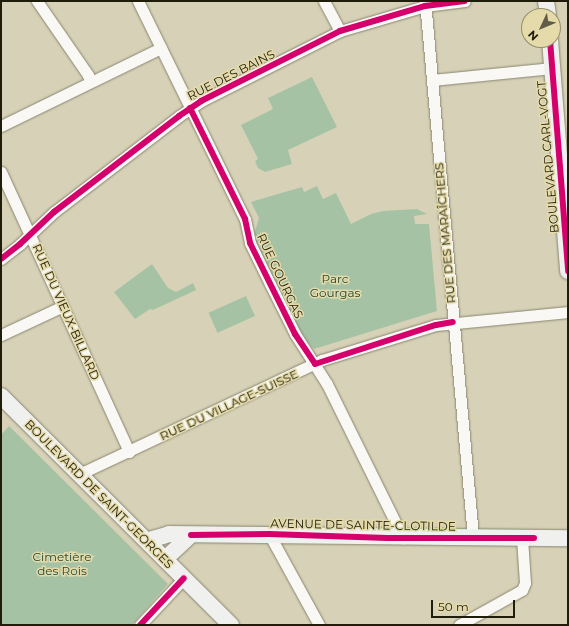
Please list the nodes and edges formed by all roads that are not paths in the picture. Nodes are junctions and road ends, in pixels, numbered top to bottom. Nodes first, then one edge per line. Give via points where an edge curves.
1 (37, 1) edge
2 (138, 1) edge
3 (324, 1) edge
4 (465, 1) edge
5 (425, 3) edge
6 (340, 31) junction
7 (161, 48) junction
8 (551, 48) edge
9 (552, 68) junction
10 (432, 80) junction
11 (90, 82) junction
12 (190, 108) junction
13 (1, 126) edge
14 (1, 172) edge
15 (30, 234) junction
16 (1, 259) edge
17 (568, 272) edge
18 (63, 306) junction
19 (568, 312) edge
20 (453, 322) junction
21 (1, 335) edge
22 (315, 364) junction
23 (1, 396) edge
24 (129, 452) junction
25 (81, 475) junction
26 (269, 534) junction
27 (191, 535) junction
28 (473, 537) junction
29 (403, 538) junction
30 (522, 538) junction
31 (568, 538) edge
32 (149, 543) junction
33 (166, 559) junction
34 (184, 578) junction
35 (140, 625) edge
36 (231, 625) edge
37 (319, 625) edge
38 (459, 625) edge

1 - 11 street via 88,75
2 - 7 street, RUE GOURGAS
3 - 6 street
4 - 5 street, RUE DES BAINS
5 - 6 street, RUE DES BAINS
5 - 10 street, RUE DES MARAÎCHERS
6 - 12 street, RUE DES BAINS
7 - 11 street
7 - 12 street, RUE GOURGAS
8 - 9 street, BOULEVARD CARL-VOGT
9 - 10 street
9 - 17 street, BOULEVARD CARL-VOGT
10 - 20 street, RUE DES MARAÎCHERS
11 - 13 street
12 - 15 street, RUE DES BAINS via 54,212
12 - 22 street, RUE GOURGAS via 245,219 250,243 295,334
14 - 15 street, RUE DU VIEUX-BILLARD
15 - 16 street, RUE DES BAINS
15 - 18 street, RUE DU VIEUX-BILLARD
18 - 21 street
18 - 24 street, RUE DU VIEUX-BILLARD
19 - 20 street, RUE DU VILLAGE-SUISSE
20 - 22 street, RUE DU VILLAGE-SUISSE via 436,325
20 - 28 street, RUE DES MARAÎCHERS
22 - 24 street, RUE DU VILLAGE-SUISSE
22 - 29 street, RUE GOURGAS via 342,412
23 - 25 street, BOULEVARD DE SAINT-GEORGES
24 - 25 street, RUE DU VILLAGE-SUISSE
25 - 32 street, BOULEVARD DE SAINT-GEORGES
26 - 27 street, AVENUE DE SAINTE-CLOTILDE
26 - 29 street, AVENUE DE SAINTE-CLOTILDE
26 - 37 street
27 - 32 street, AVENUE DE SAINTE-CLOTILDE via 169,534 153,539
27 - 33 street
28 - 29 street, AVENUE DE SAINTE-CLOTILDE
28 - 30 street, AVENUE DE SAINTE-CLOTILDE
30 - 31 street, AVENUE DE SAINTE-CLOTILDE
30 - 38 street via 525,583 522,590
32 - 33 street, BOULEVARD DE SAINT-GEORGES
33 - 34 street, BOULEVARD DE SAINT-GEORGES
34 - 35 street
34 - 36 street, BOULEVARD DE SAINT-GEORGES

